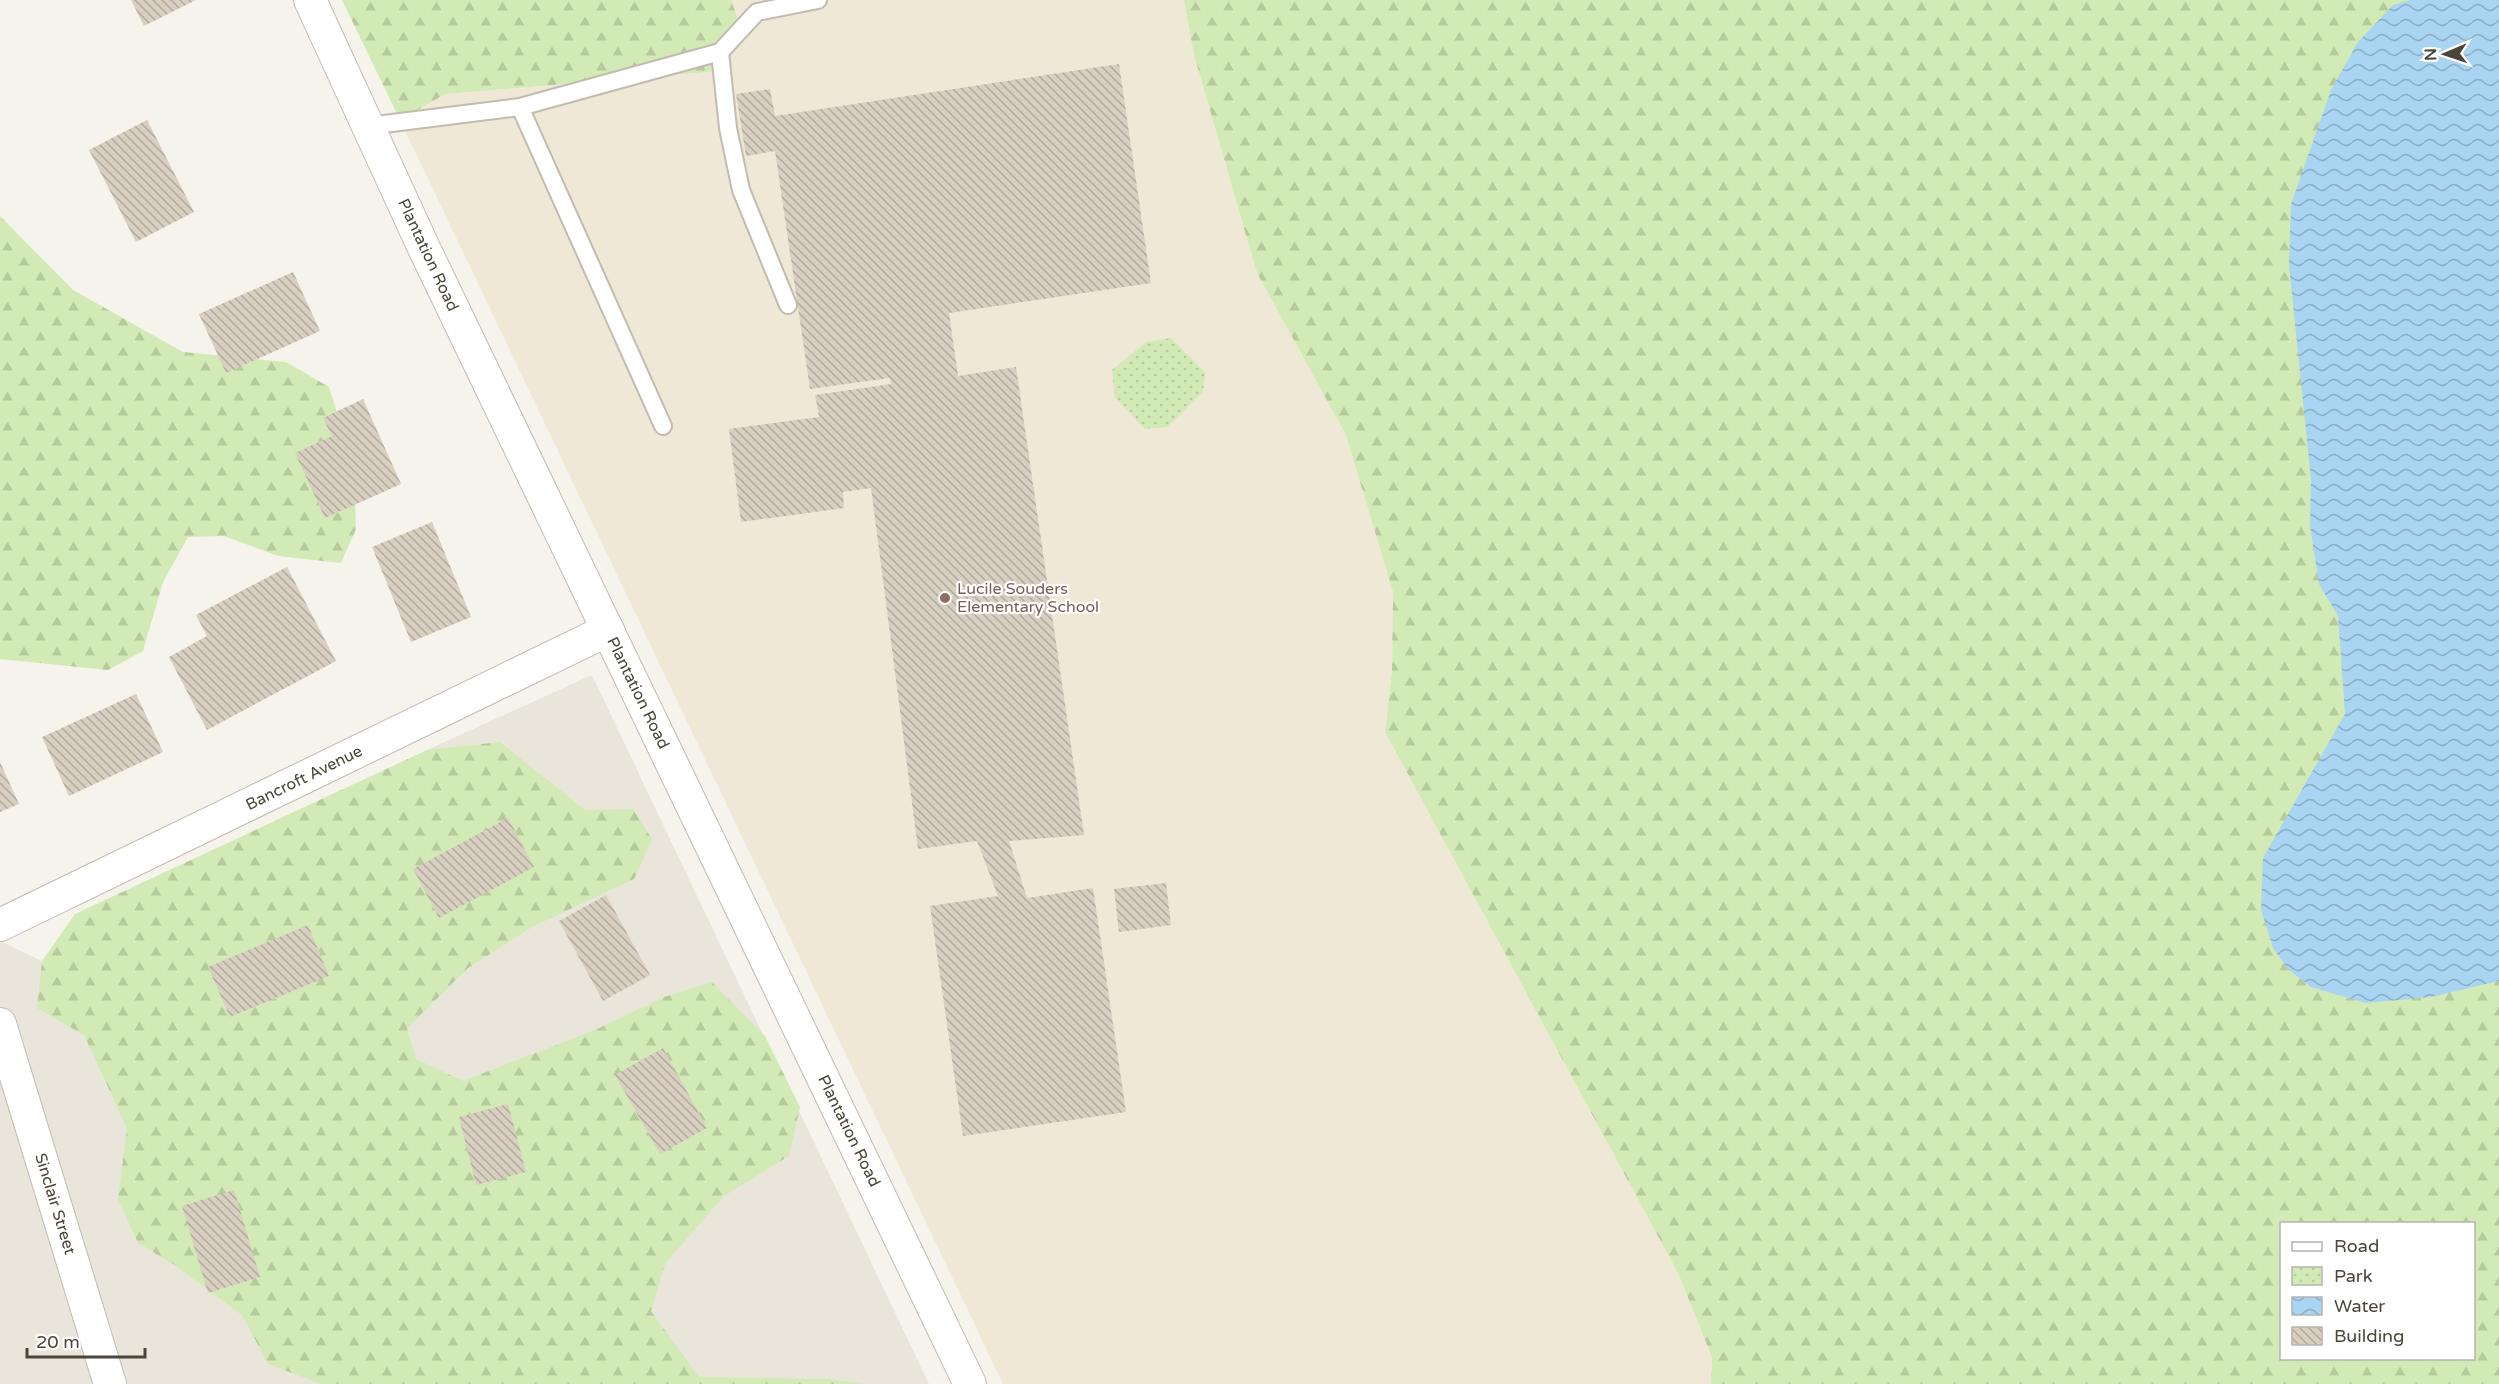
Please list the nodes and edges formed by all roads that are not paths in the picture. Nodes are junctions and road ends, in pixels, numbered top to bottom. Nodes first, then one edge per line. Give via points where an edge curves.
1 (310, 0) edge
2 (818, 0) edge
3 (755, 6) edge
4 (720, 52) junction
5 (520, 107) junction
6 (368, 126) junction
7 (788, 305) dead end
8 (663, 426) dead end
9 (608, 630) junction
10 (0, 925) edge
11 (0, 1024) edge
12 (110, 1384) edge
13 (970, 1384) edge

1 - 6 street, Plantation Road
2 - 3 lane
3 - 4 lane
4 - 5 lane
4 - 7 lane via 728,128 741,190
5 - 6 lane
5 - 8 lane
6 - 9 street, Plantation Road
9 - 10 street, Bancroft Avenue
9 - 13 street, Plantation Road
11 - 12 street, Sinclair Street

